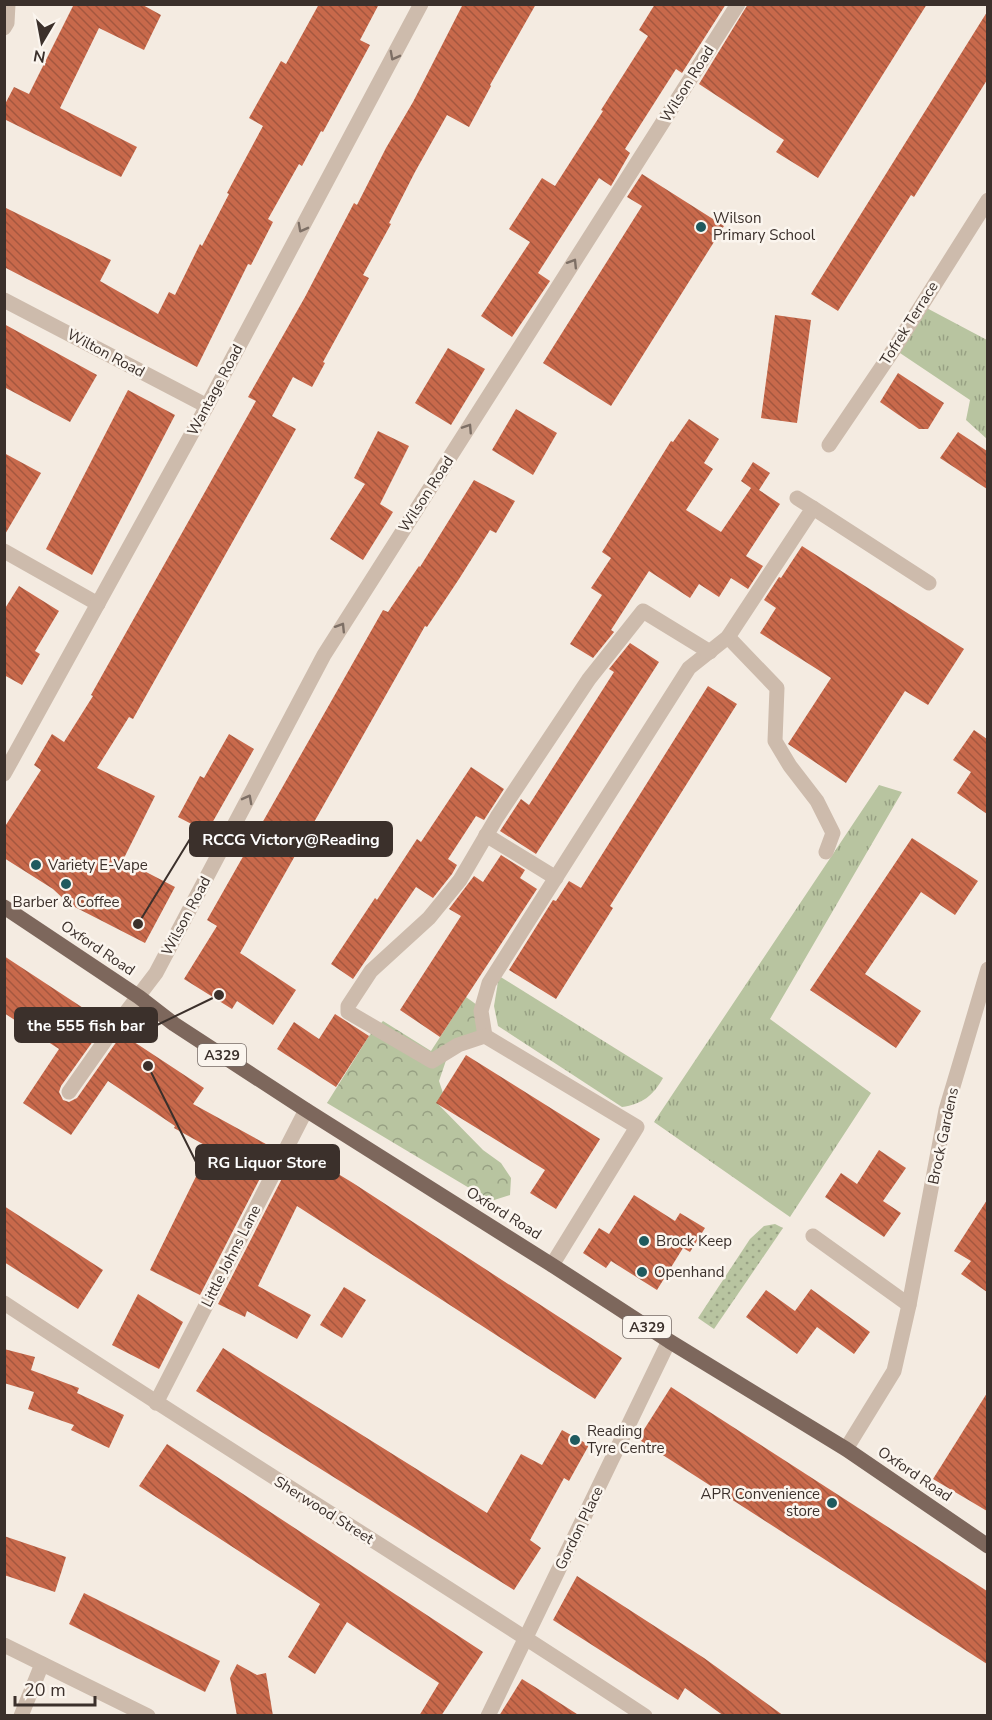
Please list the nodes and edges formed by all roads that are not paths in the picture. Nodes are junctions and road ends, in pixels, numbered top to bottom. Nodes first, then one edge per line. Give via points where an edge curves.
1 (8, 4) edge
2 (422, 4) edge
3 (738, 4) edge
4 (4, 28) edge
5 (987, 200) edge
6 (4, 300) edge
7 (207, 406) junction
8 (829, 446) dead end
9 (797, 498) dead end
10 (813, 508) junction
11 (4, 551) edge
12 (929, 583) dead end
13 (98, 604) junction
14 (728, 637) junction
15 (710, 652) junction
16 (4, 774) edge
17 (486, 835) junction
18 (826, 852) dead end
19 (556, 878) junction
20 (4, 907) edge
21 (987, 969) edge
22 (139, 997) junction
23 (485, 1036) junction
24 (69, 1092) dead end
25 (306, 1110) junction
26 (813, 1236) dead end
27 (552, 1265) junction
28 (4, 1303) edge
29 (909, 1305) junction
30 (669, 1341) junction
31 (156, 1403) junction
32 (846, 1449) junction
33 (987, 1546) edge
34 (526, 1637) junction
35 (4, 1645) edge
36 (42, 1664) junction
37 (21, 1716) edge
38 (148, 1716) edge
39 (488, 1716) edge
40 (645, 1716) edge

1 - 4 street
2 -> 7 street, Wantage Road
22 -> 3 street, Wilson Road via 156,973 324,655
5 - 8 street, Tofrek Terrace
6 - 7 street, Wilton Road
7 - 13 street, Wantage Road
9 - 10 street
10 - 12 street
10 - 14 street
11 - 13 street
13 - 16 street, Wantage Road
14 - 15 street
14 - 18 street via 777,688 775,741 817,801 833,833
15 - 17 street via 643,611 589,679
15 - 19 street via 689,668
17 - 19 street
17 - 23 street via 460,880 429,918 371,971 348,1006 348,1012 432,1061
19 - 23 street via 489,983 482,1011
20 - 22 main road, Oxford Road / A329
21 - 29 street, Brock Gardens via 946,1110
22 - 24 street, Wilson Road
22 - 25 main road, Oxford Road / A329
23 - 27 street via 637,1127
25 - 27 main road, Oxford Road / A329
25 - 31 street, Little Johns Lane
26 - 29 street
27 - 30 main road, Oxford Road / A329
28 - 31 street, Sherwood Street
29 - 32 street, Brock Gardens via 894,1371
30 - 32 main road, Oxford Road / A329
30 - 34 street, Gordon Place
31 - 34 street, Sherwood Street
32 - 33 main road, Oxford Road / A329
34 - 39 street, Gordon Place
34 - 40 street, Sherwood Street
35 - 36 street
36 - 37 street
36 - 38 street

